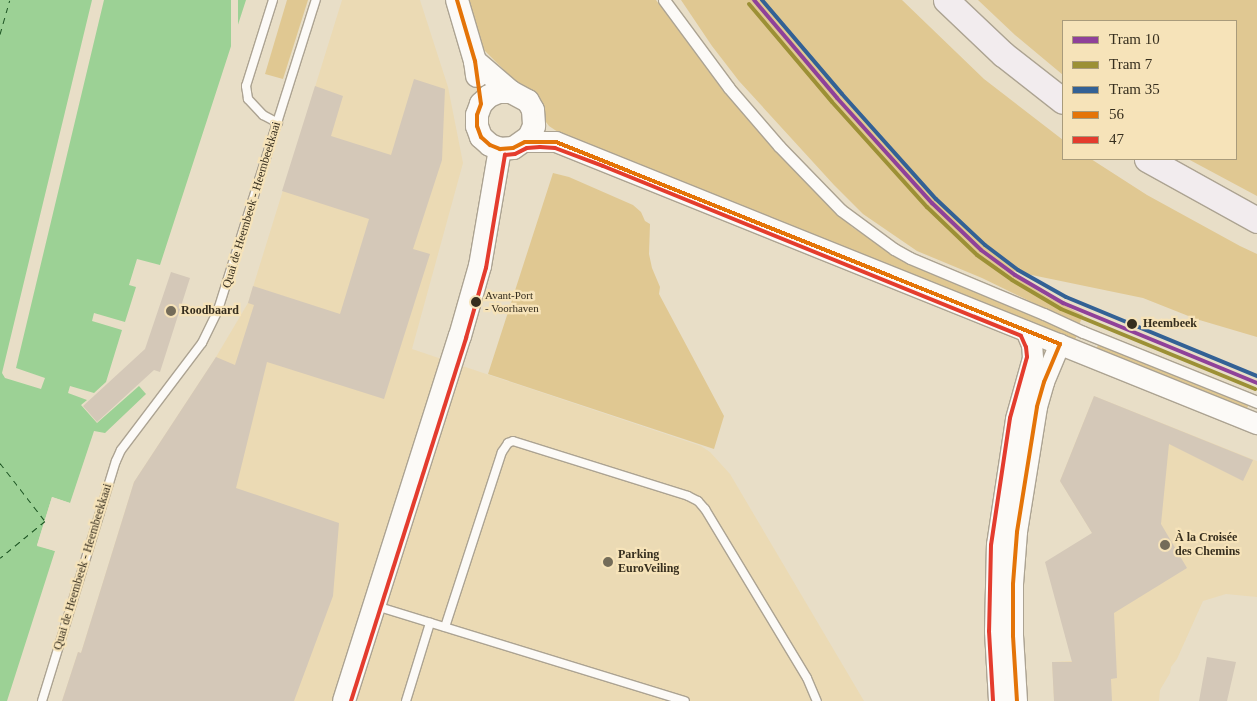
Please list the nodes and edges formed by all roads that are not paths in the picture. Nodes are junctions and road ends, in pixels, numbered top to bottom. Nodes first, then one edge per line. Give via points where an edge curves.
1 (273, 0) edge
2 (316, 0) edge
3 (457, 0) edge
4 (664, 0) edge
5 (946, 0) edge
6 (475, 62) junction
7 (511, 92) junction
8 (1062, 100) edge
9 (481, 104) junction
10 (535, 119) junction
11 (278, 124) junction
12 (525, 142) junction
13 (556, 142) junction
14 (500, 149) junction
15 (1149, 160) edge
16 (1257, 220) edge
17 (1026, 331) junction
18 (1060, 344) junction
19 (1257, 402) edge
20 (1257, 424) edge
21 (374, 605) junction
22 (430, 623) junction
23 (445, 627) junction
24 (42, 701) edge
25 (344, 701) edge
26 (406, 701) edge
27 (685, 701) edge
28 (817, 701) edge
29 (999, 701) edge
30 (1017, 701) edge

1 - 11 lane via 246,86 248,99 263,115
2 - 11 lane, Quai de Heembeek - Heembeekkaai
3 - 6 main road
4 - 19 street via 728,88 779,146 841,210 894,249 1090,335
5 - 8 main road via 1003,54
6 - 7 main road
6 - 9 main road
7 - 9 main road via 499,92
7 - 10 main road via 528,101
9 - 14 main road via 477,121 481,137
10 - 12 main road
10 - 13 street
11 - 24 lane, Quai de Heembeek - Heembeekkaai via 211,327 116,461
12 - 13 street
12 - 14 main road via 514,148
13 - 17 street
14 - 21 main road via 480,266
15 - 16 main road
17 - 18 street
17 - 29 street via 1033,358 1016,419 997,546 995,631
18 - 20 street
18 - 30 street via 1044,382 1033,424 1017,532 1013,610
21 - 22 lane
21 - 25 main road
22 - 23 lane
22 - 26 lane
23 - 27 lane
23 - 28 lane via 502,452 508,443 513,442 698,501

